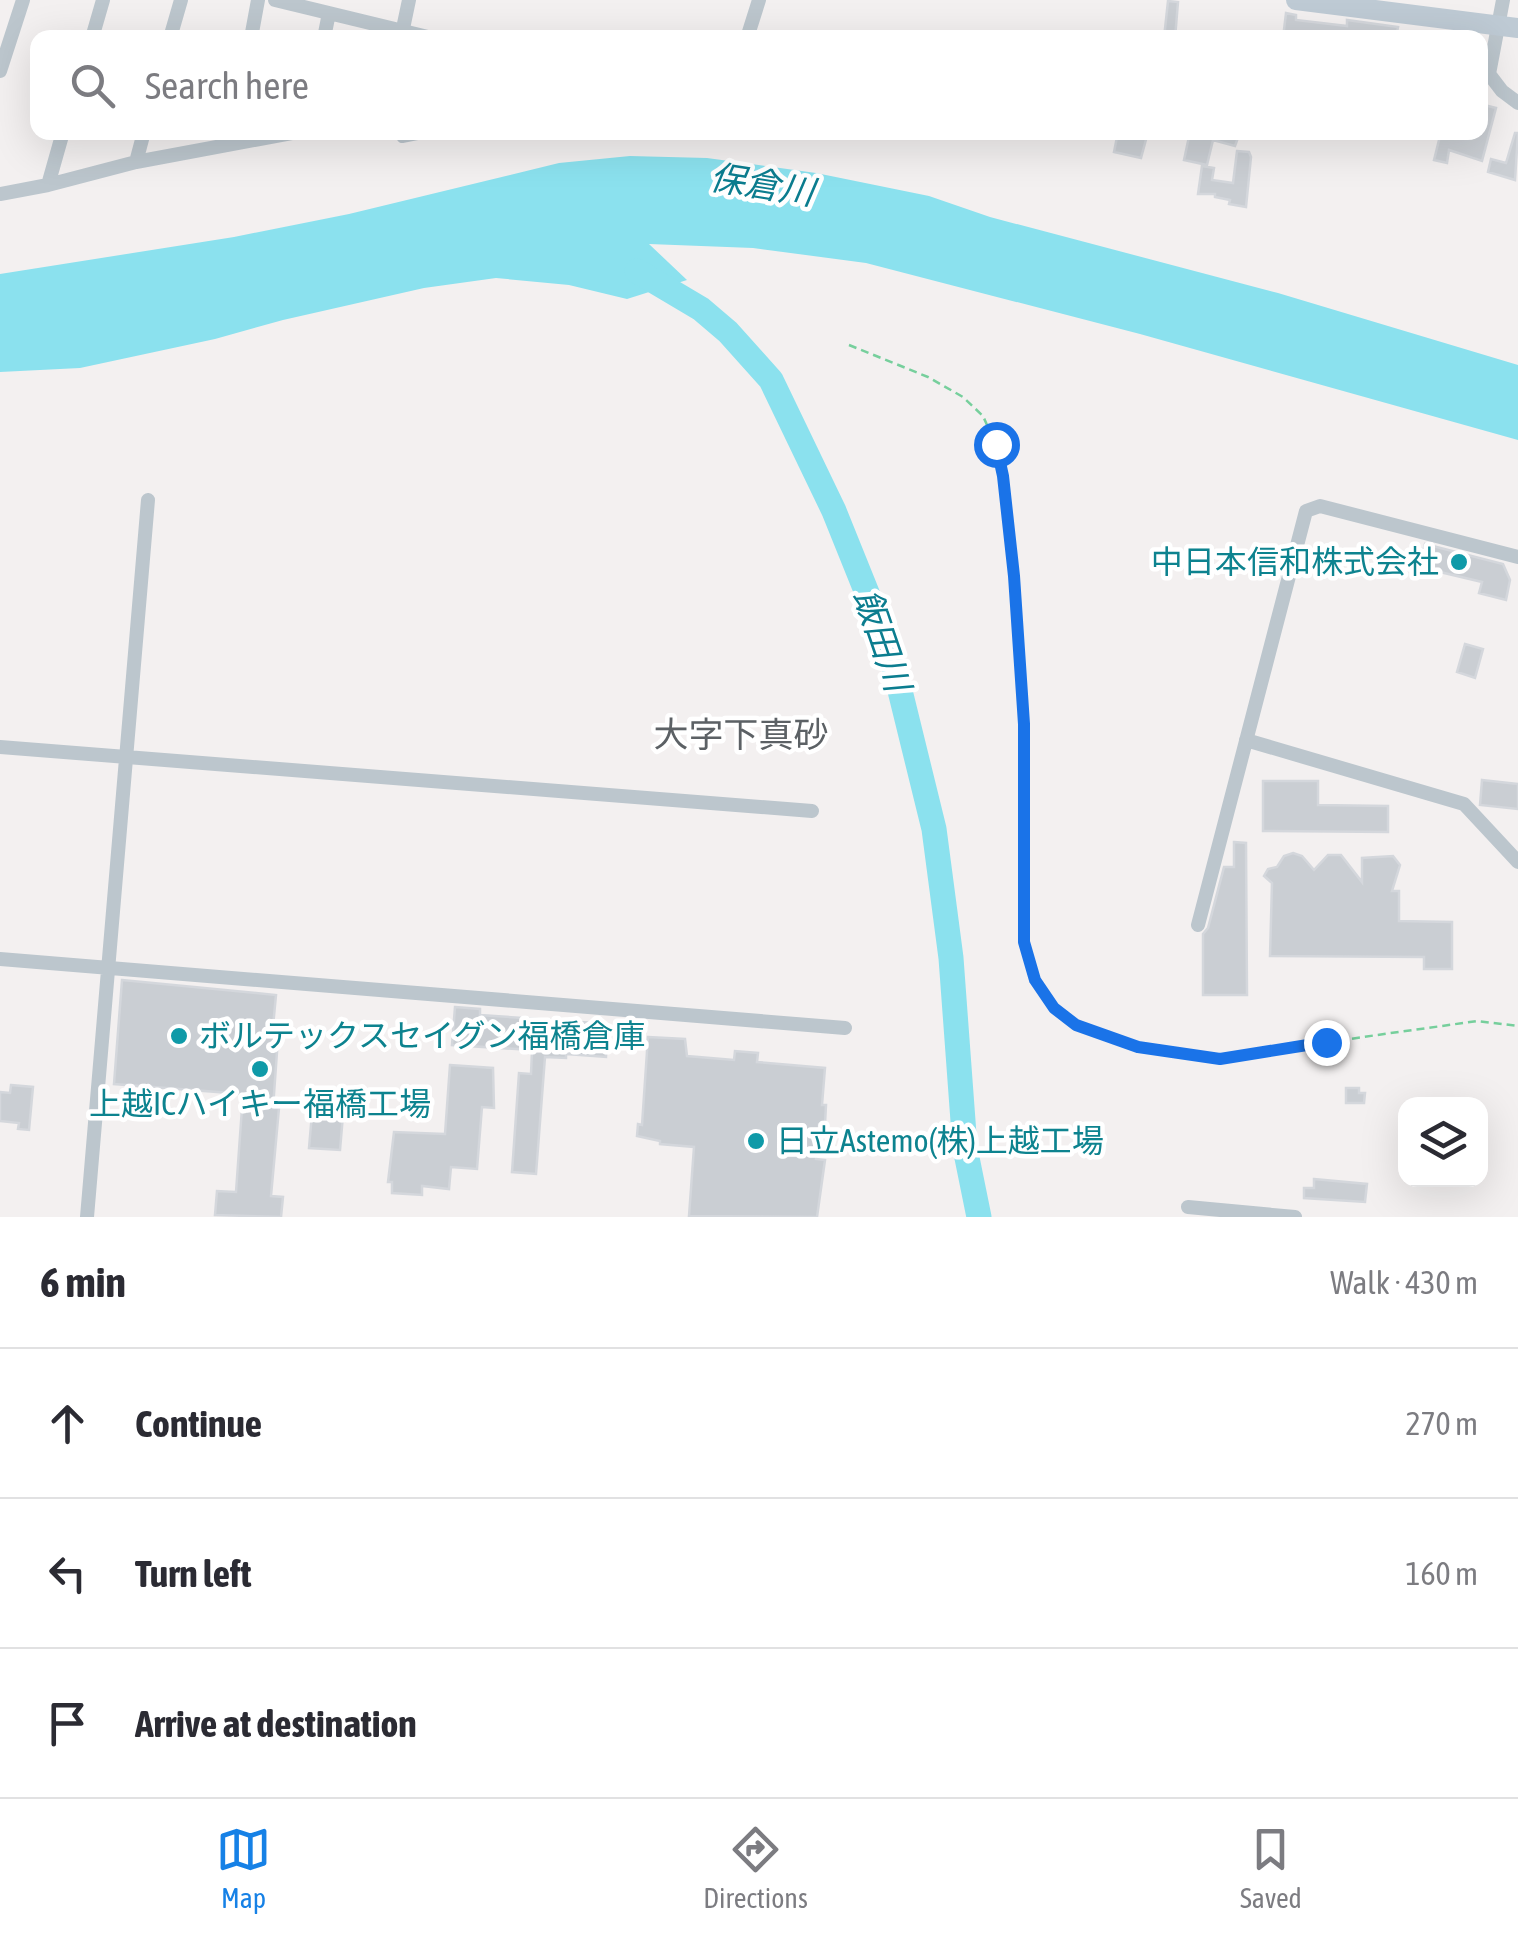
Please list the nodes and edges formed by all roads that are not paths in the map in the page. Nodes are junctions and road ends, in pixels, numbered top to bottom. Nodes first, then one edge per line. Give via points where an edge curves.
1 (24, 0) edge
2 (103, 0) edge
3 (181, 0) edge
4 (258, 0) edge
5 (275, 0) edge
6 (410, 0) edge
7 (759, 0) edge
8 (1296, 0) edge
9 (1503, 0) edge
10 (329, 13) junction
11 (1509, 27) edge
12 (94, 30) edge
13 (172, 30) edge
14 (252, 30) edge
15 (326, 30) edge
16 (388, 30) edge
17 (403, 30) edge
18 (750, 30) edge
19 (0, 70) edge
20 (1518, 103) edge
21 (62, 140) edge
22 (142, 140) edge
23 (225, 140) edge
24 (136, 162) junction
25 (48, 185) junction
26 (0, 194) edge
27 (148, 500) dead end
28 (1518, 557) edge
29 (1246, 740) junction
30 (0, 747) edge
31 (128, 758) junction
32 (812, 812) dead end
33 (1518, 862) edge
34 (1198, 925) dead end
35 (0, 959) edge
36 (106, 968) junction
37 (845, 1028) dead end
38 (1188, 1207) dead end
39 (87, 1217) edge
40 (1295, 1217) edge

1 - 19 street
2 - 12 street
3 - 13 street
4 - 14 street
5 - 10 street
6 - 17 street
7 - 18 street
8 - 11 main road
9 - 11 street
10 - 15 street
10 - 16 street
11 - 20 street via 1489,74
21 - 25 street
22 - 24 street
23 - 24 street
24 - 25 street
25 - 26 street
27 - 31 street
28 - 29 street via 1320,506 1306,511
29 - 33 street via 1464,804
29 - 34 street
30 - 31 street
31 - 32 street
31 - 36 street
35 - 36 street
36 - 37 street
36 - 39 street
38 - 40 street

